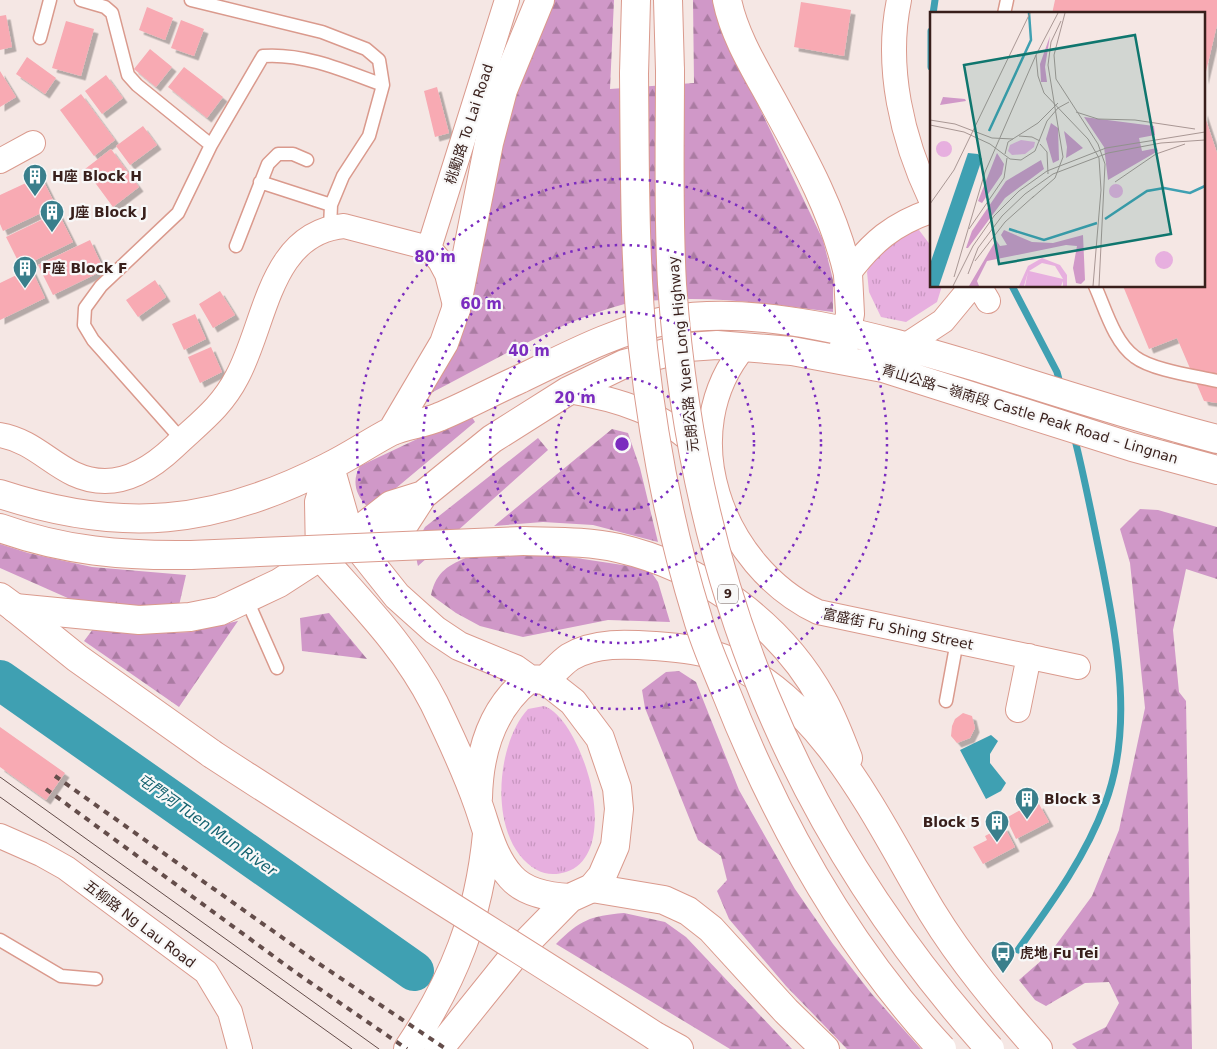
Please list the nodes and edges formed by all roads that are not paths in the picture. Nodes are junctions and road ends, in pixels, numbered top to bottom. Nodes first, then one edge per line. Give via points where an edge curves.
1 (50, 0) edge
2 (81, 0) edge
3 (191, 0) edge
4 (507, 0) edge
5 (540, 0) edge
6 (636, 0) edge
7 (668, 0) edge
8 (727, 0) edge
9 (899, 0) edge
10 (40, 38) dead end
11 (383, 85) junction
12 (33, 143) dead end
13 (211, 145) junction
14 (307, 160) dead end
15 (0, 161) edge
16 (260, 182) junction
17 (930, 198) edge
18 (930, 210) edge
19 (330, 216) junction
20 (236, 246) dead end
21 (429, 248) junction
22 (848, 274) junction
23 (1096, 288) edge
24 (980, 291) edge
25 (456, 309) junction
26 (847, 332) junction
27 (745, 346) junction
28 (905, 346) junction
29 (842, 360) junction
30 (1217, 381) edge
31 (568, 391) junction
32 (392, 431) junction
33 (0, 435) edge
34 (1217, 439) edge
35 (182, 440) junction
36 (711, 462) junction
37 (330, 467) junction
38 (1217, 470) edge
39 (0, 494) edge
40 (423, 495) junction
41 (0, 528) edge
42 (350, 537) junction
43 (320, 556) junction
44 (367, 559) junction
45 (247, 600) junction
46 (8, 602) edge
47 (957, 642) junction
48 (1029, 656) junction
49 (1078, 667) dead end
50 (277, 668) dead end
51 (537, 679) junction
52 (946, 701) dead end
53 (1018, 710) dead end
54 (858, 784) junction
55 (478, 804) junction
56 (487, 834) junction
57 (0, 836) edge
58 (581, 893) junction
59 (0, 940) edge
60 (96, 980) dead end
61 (240, 1049) edge
62 (408, 1049) edge
63 (439, 1049) edge
64 (679, 1049) edge
65 (825, 1049) edge
66 (942, 1049) edge
67 (990, 1049) edge
68 (1038, 1049) edge

1 - 10 lane
2 - 13 lane via 105,7 112,13 128,75
3 - 11 lane via 322,32 366,49 379,60
4 - 21 street, 桃勵路 To Lai Road
5 - 25 main road via 503,90 489,143
6 - 66 main road, bridge via 635,222 644,348 660,466 697,618 741,730 802,854 838,916 880,974
7 - 67 main road, 元朗公路 Yuen Long Highway / 9, bridge via 672,284 684,394 708,526 740,632 793,762 852,868 893,930
8 - 22 main road via 746,52 828,210
9 - 17 street via 893,51 897,94 918,173
11 - 13 lane via 340,68 299,58 263,56
11 - 19 lane via 369,136 343,176
12 - 15 street
13 - 35 lane via 178,213 101,286 85,308 84,324 93,340
14 - 16 lane via 293,154 278,154 268,164
16 - 19 lane
16 - 20 lane
18 - 22 street via 878,238
19 - 21 street via 344,226
19 - 35 street via 286,261 271,287 251,349 217,409
21 - 25 street via 447,274
22 - 26 main road via 850,314
23 - 30 lane via 1119,338 1134,357 1161,368
24 - 28 street
25 - 32 main road via 444,343
26 - 28 main road, 青山公路－嶺南段 Castle Peak Road – Lingnan
26 - 29 main road
26 - 32 main road, 青山公路－嶺南段 Castle Peak Road – Lingnan via 730,316 669,320 607,338 437,418
27 - 29 main road, 青山公路－嶺南段 Castle Peak Road – Lingnan
27 - 31 main road, 青山公路－嶺南段 Castle Peak Road – Lingnan via 688,347 656,354 593,377
27 - 36 street, 富盛街 Fu Shing Street via 730,364 714,400 709,431
28 - 34 main road, 青山公路－嶺南段 Castle Peak Road – Lingnan
29 - 38 main road, 青山公路－嶺南段 Castle Peak Road – Lingnan via 898,371 1132,447
31 - 36 street via 605,397 641,409 688,437
31 - 40 main road, 青山公路－嶺南段 Castle Peak Road – Lingnan via 484,445
32 - 37 main road, 青山公路－嶺南段 Castle Peak Road – Lingnan
33 - 35 street via 30,444 63,470 78,477 106,481 142,471
36 - 47 street, 富盛街 Fu Shing Street via 719,500 742,544 773,580 798,602 827,614
37 - 39 main road, 青山公路－嶺南段 Castle Peak Road – Lingnan via 256,498 175,518 145,520 73,512 33,505
37 - 42 main road
37 - 43 main road via 319,502
40 - 42 main road via 391,505
40 - 44 main road via 403,526
41 - 54 main road, bridge via 53,545 121,554 191,555 523,541 586,544 645,555 697,578 744,608 779,642 822,698
42 - 43 main road
42 - 44 main road
43 - 45 main road
43 - 55 main road via 402,648 453,743
44 - 51 main road via 397,596 435,630 459,646
45 - 46 main road via 220,612 159,620 118,619
45 - 50 lane
46 - 64 main road, bridge via 77,658 212,754
47 - 48 street, 富盛街 Fu Shing Street
47 - 52 lane
48 - 49 street, 富盛街 Fu Shing Street
48 - 53 street
51 - 54 main road via 582,651 598,647 664,647 714,656 745,670 779,694 814,730
51 - 55 main road via 508,698 494,721 481,763
51 - 58 main road via 573,702 585,715 600,738 617,788 618,828 609,864
54 - 68 main road via 958,952
55 - 56 main road
56 - 58 main road via 502,865 520,884 548,896
56 - 62 main road via 484,868 465,939 432,1010
57 - 61 street, 五柳路 Ng Lau Road via 66,868 206,972 230,1012
58 - 63 main road via 496,976
58 - 65 main road via 664,900 688,911 711,929
59 - 60 lane via 61,976

